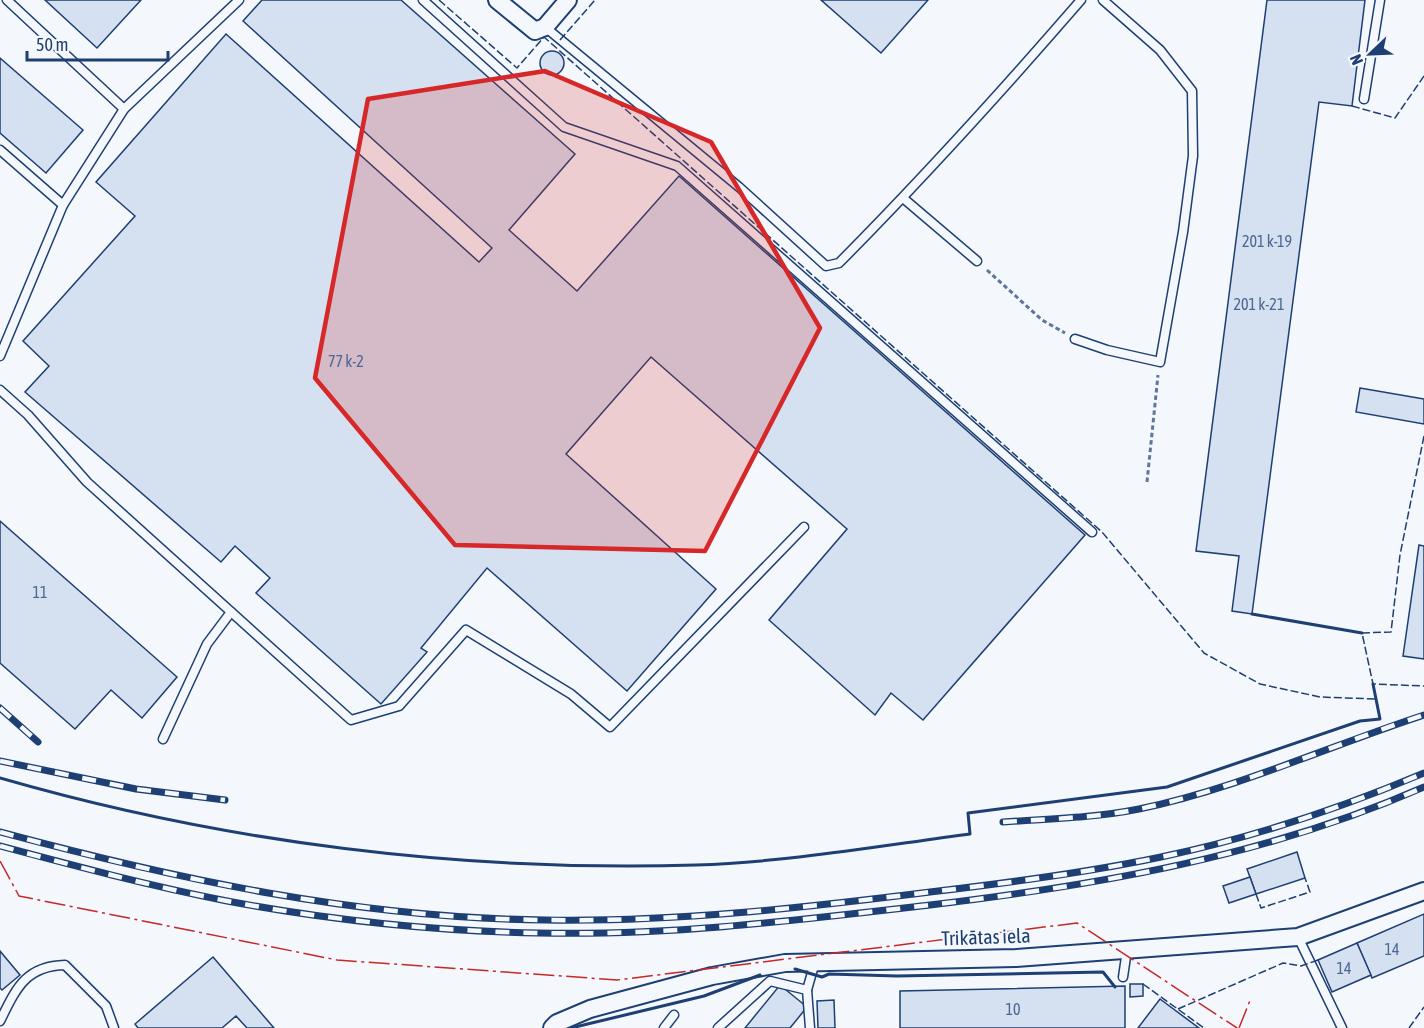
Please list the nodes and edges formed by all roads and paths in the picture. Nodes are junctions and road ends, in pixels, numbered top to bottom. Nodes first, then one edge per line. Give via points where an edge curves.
1 (7, 0) edge
2 (239, 0) edge
3 (423, 0) edge
4 (497, 0) edge
5 (568, 0) edge
6 (1081, 0) edge
7 (1103, 0) edge
8 (1380, 0) edge
9 (545, 27) junction
10 (1364, 99) dead end
11 (124, 110) junction
12 (0, 150) edge
13 (903, 198) junction
14 (63, 205) junction
15 (977, 261) joint
16 (1075, 339) joint
17 (0, 356) edge
18 (1160, 362) junction
19 (0, 390) edge
20 (1147, 482) dead end
21 (804, 527) dead end
22 (1092, 532) dead end
23 (231, 612) junction
24 (163, 739) dead end
25 (1424, 891) edge
26 (1298, 938) junction
27 (1127, 949) junction
28 (815, 962) junction
29 (1123, 977) dead end
30 (807, 990) junction
31 (674, 1015) dead end
32 (0, 1022) edge
33 (114, 1028) edge
34 (552, 1028) edge
35 (663, 1028) edge
36 (718, 1028) edge
37 (810, 1028) edge
38 (1342, 1028) edge

1 - 11 lane
2 - 11 lane
3 - 22 lane via 564,127 677,166
4 - 9 street via 535,31
5 - 9 street
6 - 13 lane
7 - 18 lane via 1160,50 1192,91 1193,156
8 - 10 lane
9 - 13 lane via 740,187 826,266 839,263
11 - 14 lane
12 - 14 lane
13 - 15 lane
14 - 17 lane
15 - 16 path via 1042,321
16 - 18 lane
18 - 20 path
19 - 23 lane via 28,415 87,482
21 - 23 lane via 610,728 571,693 466,630 399,706 351,720
23 - 24 lane via 207,644
25 - 26 street, Trikātas iela
26 - 27 street, Trikātas iela
26 - 38 lane
27 - 28 street, Trikātas iela via 1016,958
27 - 29 lane
28 - 30 lane
28 - 34 street, Trikātas iela via 785,963 711,976 590,1009
30 - 36 lane via 770,981
30 - 37 lane
31 - 35 lane
32 - 33 lane via 28,974 51,965 65,965 106,1006

